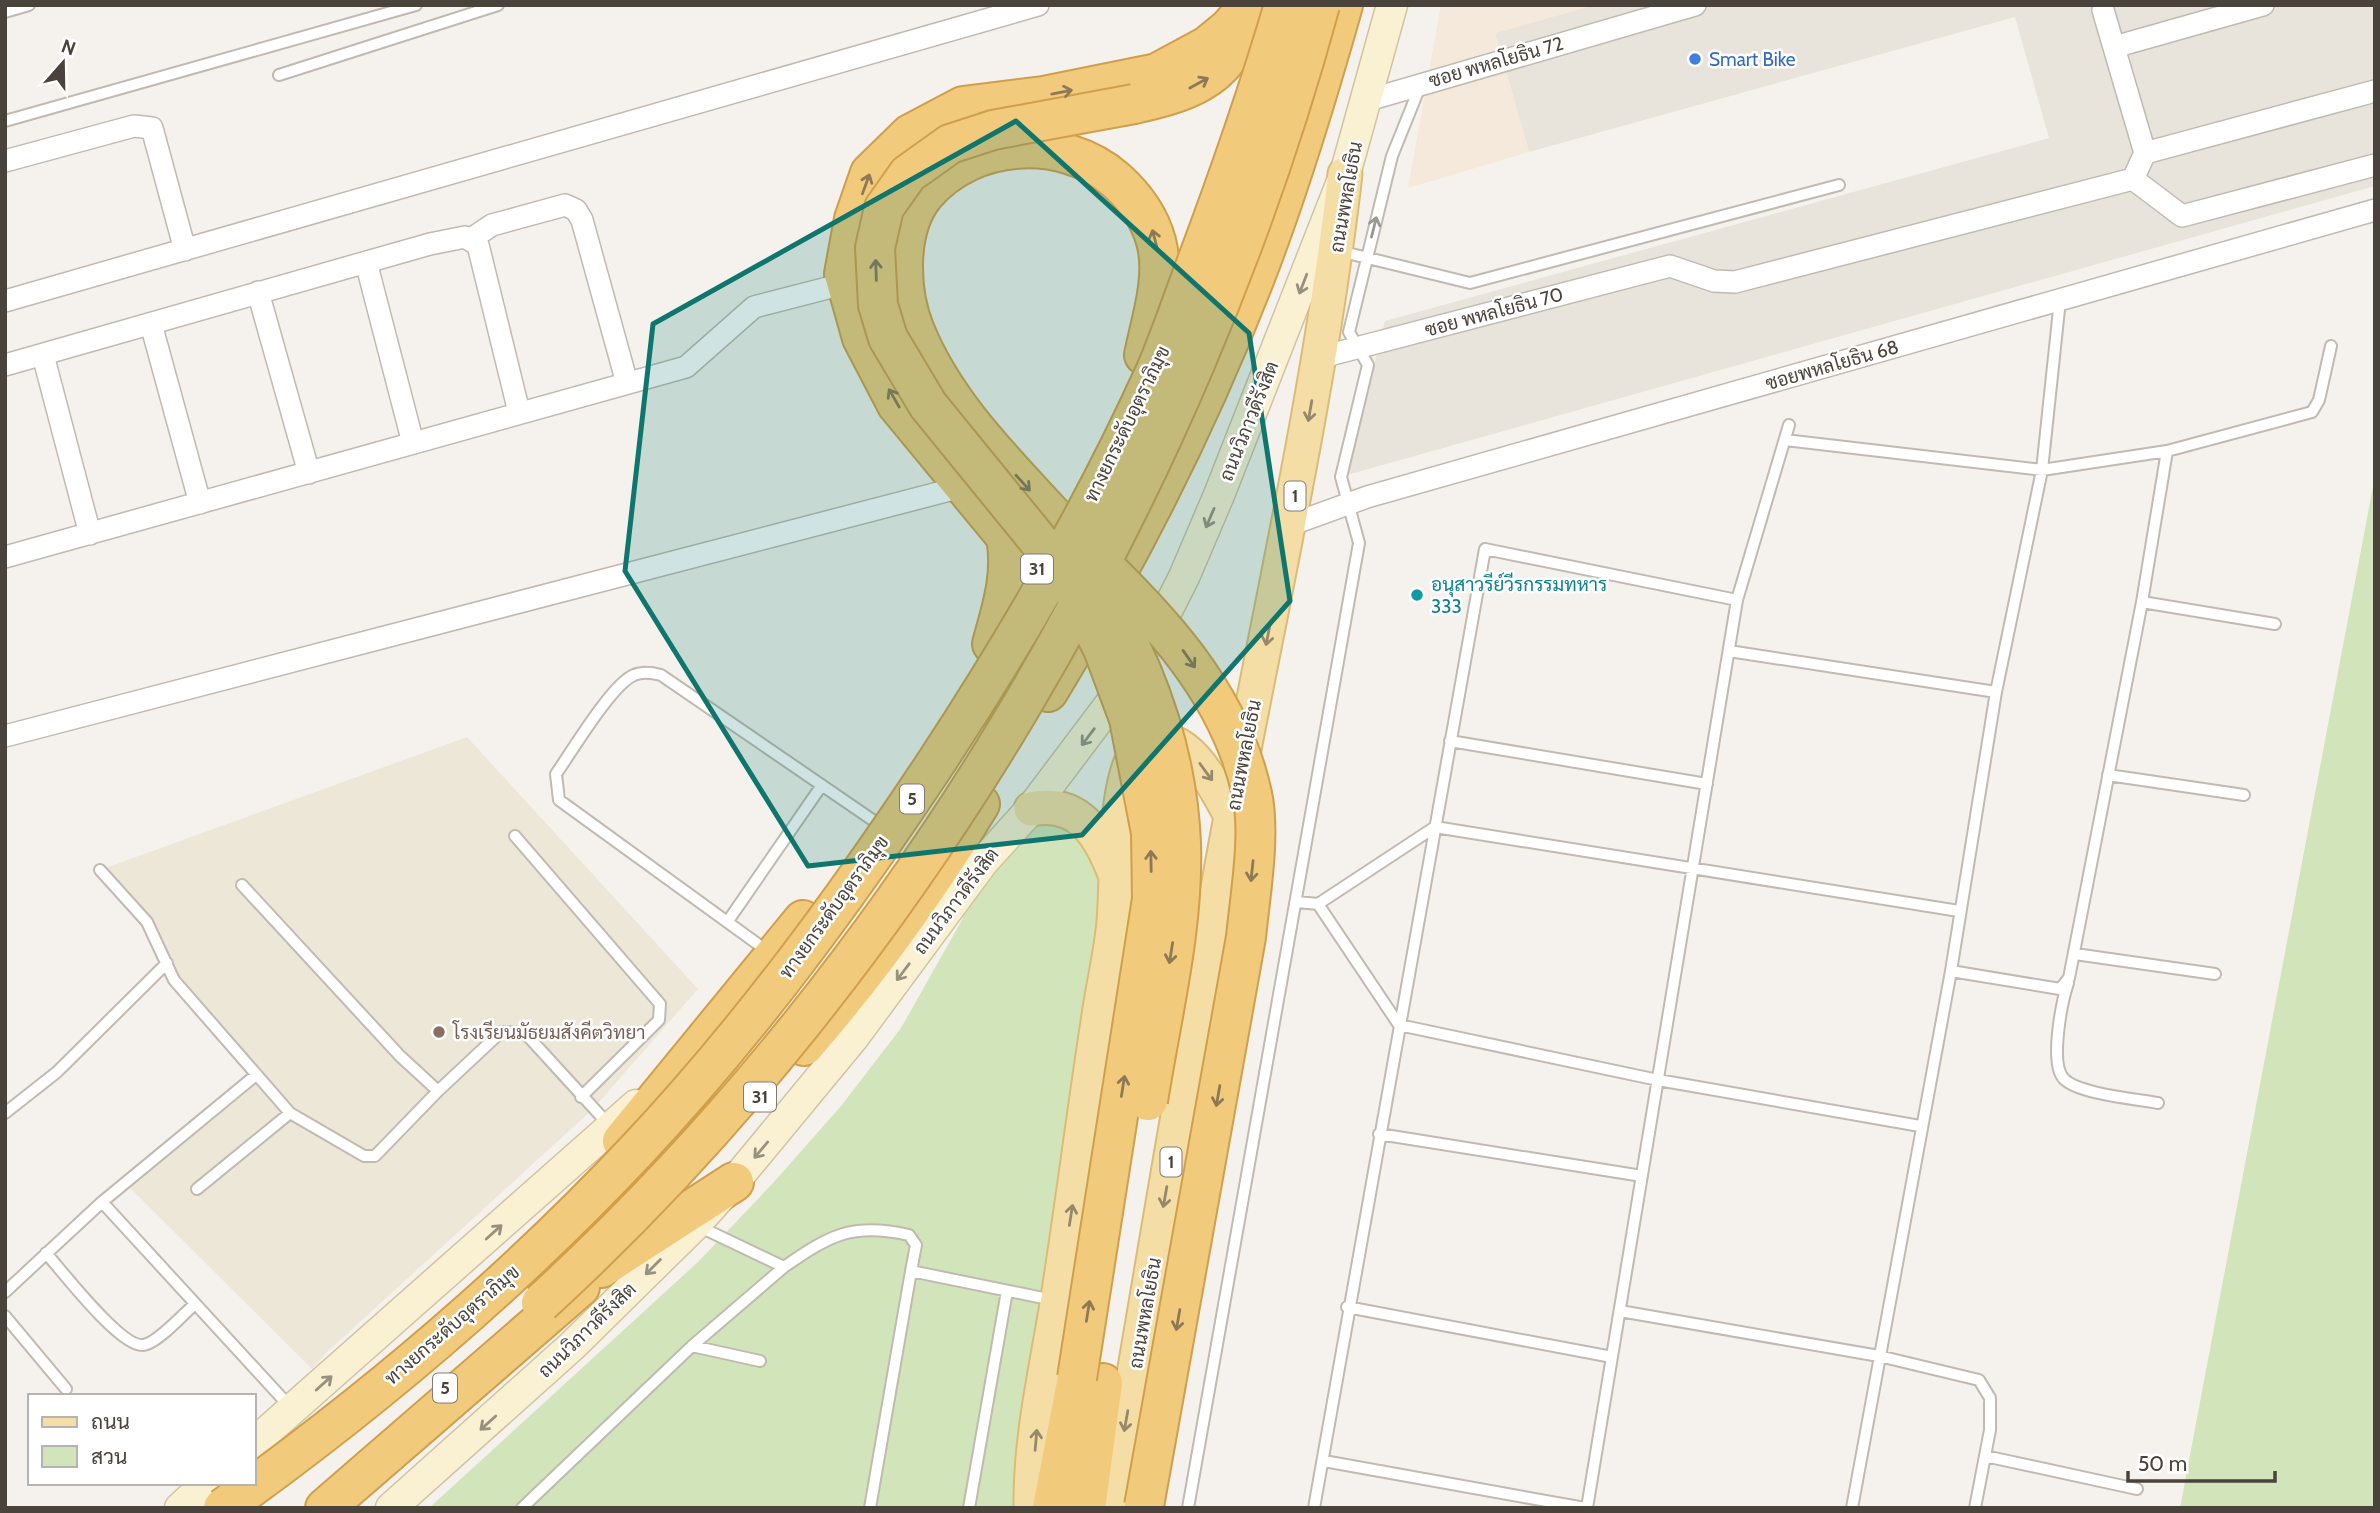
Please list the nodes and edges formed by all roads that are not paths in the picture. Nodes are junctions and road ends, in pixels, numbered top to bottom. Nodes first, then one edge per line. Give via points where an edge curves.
1 (29, 5) edge
2 (416, 5) edge
3 (498, 5) edge
4 (1038, 5) edge
5 (1250, 5) edge
6 (1275, 5) edge
7 (1284, 5) edge
8 (1320, 5) edge
9 (1343, 5) edge
10 (1392, 5) edge
11 (1695, 5) edge
12 (2263, 5) edge
13 (2103, 10) dead end
14 (5, 12) edge
15 (1632, 14) edge
16 (2114, 47) junction
17 (279, 75) dead end
18 (1421, 85) junction
19 (2375, 91) edge
20 (1365, 101) junction
21 (5, 121) edge
22 (2145, 153) junction
23 (5, 161) edge
24 (2375, 165) edge
25 (1345, 174) junction
26 (2133, 179) junction
27 (1839, 185) dead end
28 (2375, 210) edge
29 (471, 239) junction
30 (185, 250) junction
31 (1352, 254) junction
32 (366, 262) junction
33 (847, 283) junction
34 (257, 292) junction
35 (5, 300) edge
36 (2060, 300) junction
37 (152, 324) junction
38 (2331, 346) dead end
39 (1358, 348) junction
40 (43, 355) junction
41 (1144, 355) junction
42 (1318, 358) junction
43 (5, 365) edge
44 (627, 383) junction
45 (519, 412) junction
46 (1789, 425) dead end
47 (1785, 440) junction
48 (412, 443) junction
49 (2167, 451) junction
50 (2042, 470) junction
51 (309, 473) junction
52 (965, 485) junction
53 (200, 503) junction
54 (1347, 504) junction
55 (1058, 521) junction
56 (1290, 525) junction
57 (90, 534) junction
58 (5, 557) edge
59 (1737, 600) junction
60 (2142, 602) junction
61 (2276, 624) dead end
62 (992, 644) junction
63 (1729, 652) junction
64 (1996, 692) junction
65 (5, 736) edge
66 (1450, 741) junction
67 (2108, 775) junction
68 (1707, 784) junction
69 (822, 785) junction
70 (2245, 795) dead end
71 (1031, 809) junction
72 (1231, 816) junction
73 (874, 821) junction
74 (1435, 827) junction
75 (515, 836) dead end
76 (1693, 869) junction
77 (100, 870) dead end
78 (1118, 879) junction
79 (242, 885) dead end
80 (1297, 902) junction
81 (1318, 904) junction
82 (1959, 911) junction
83 (728, 921) junction
84 (2076, 954) junction
85 (775, 957) junction
86 (167, 963) junction
87 (1951, 971) junction
88 (2215, 974) dead end
89 (2069, 978) junction
90 (1399, 1025) junction
91 (704, 1044) junction
92 (256, 1075) junction
93 (1658, 1080) junction
94 (438, 1091) junction
95 (581, 1097) junction
96 (2158, 1103) dead end
97 (5, 1113) edge
98 (290, 1113) junction
99 (1920, 1126) junction
100 (611, 1127) junction
101 (1379, 1134) junction
102 (1642, 1176) junction
103 (734, 1182) junction
104 (197, 1189) dead end
105 (102, 1202) junction
106 (695, 1225) junction
107 (46, 1253) junction
108 (784, 1267) junction
109 (601, 1268) junction
110 (911, 1271) junction
111 (1007, 1291) junction
112 (5, 1292) edge
113 (1058, 1301) junction
114 (194, 1305) junction
115 (1347, 1307) junction
116 (1620, 1311) junction
117 (5, 1316) edge
118 (692, 1346) junction
119 (1879, 1356) junction
120 (1612, 1357) junction
121 (760, 1361) dead end
122 (1090, 1381) junction
123 (66, 1389) dead end
124 (293, 1410) junction
125 (256, 1441) edge
126 (315, 1442) junction
127 (1985, 1456) junction
128 (1324, 1461) junction
129 (347, 1473) junction
130 (256, 1481) edge
131 (205, 1485) edge
132 (252, 1485) edge
133 (2137, 1489) dead end
134 (1133, 1507) edge
135 (180, 1508) edge
136 (225, 1508) edge
137 (241, 1508) edge
138 (307, 1508) edge
139 (314, 1508) edge
140 (325, 1508) edge
141 (391, 1508) edge
142 (522, 1508) edge
143 (870, 1508) edge
144 (969, 1508) edge
145 (1031, 1508) edge
146 (1052, 1508) edge
147 (1086, 1508) edge
148 (1188, 1508) edge
149 (1314, 1508) edge
150 (1586, 1508) edge
151 (1852, 1508) edge
152 (1975, 1508) edge

1 - 14 lane
2 - 21 lane
3 - 17 lane
4 - 30 street
33 -> 5 highway via 844,274 854,219 870,173 910,134 963,107 1157,73 1207,46
122 -> 5 highway, bridge via 1152,899 1151,833 1129,719 1103,649 1064,572 928,405 888,338 878,305 875,248 884,208 908,174 950,144 1178,94 1213,75 1238,44
6 - 41 highway via 1266,42 1191,248
7 - 126 highway, ทางยกระดับอุตราภิมุข / 5, bridge via 1217,208 1157,368 1077,528 989,681 905,810 822,927 726,1049 636,1151 452,1328
8 - 129 highway, ทางยกระดับอุตราภิมุข / 5, bridge via 1263,191 1158,450 1088,590 936,839 807,1013 678,1166 586,1261
9 - 109 highway, ถนนวิภาวดีรังสิต / 31 via 1262,258 1184,444 1101,606 940,870 850,993
10 - 20 main road, ถนนพหลโยธิน / 1
11 - 15 street, ซอย พหลโยธิน 72
12 - 16 street
13 - 16 street
15 - 18 street, ซอย พหลโยธิน 72
16 - 22 street
18 - 20 street, ซอย พหลโยธิน 72
31 -> 18 lane
19 - 22 street
20 - 25 main road, ถนนพหลโยธิน / 1
22 - 26 street
23 - 30 street via 134,126 152,128
24 - 26 street via 2182,216
25 - 31 main road, ถนนพหลโยธิน / 1
25 -> 71 main road, ถนนวิภาวดีรังสิต / 31 via 1184,577 1143,659
26 - 39 street, ซอย พหลโยธิน 70 via 1735,282 1714,281 1670,266
27 - 31 lane via 1470,283
28 - 36 street, ซอยพหลโยธิน 68
29 - 32 street via 458,236
29 - 44 street via 492,225 565,205 576,210
29 - 45 street via 478,245
30 - 35 street
31 - 39 lane via 1349,332
31 - 42 main road, ถนนพหลโยธิน / 1
32 - 34 street
32 - 48 street
33 - 44 street via 754,307 686,367
52 -> 33 highway via 897,405 862,338
34 - 37 street
34 - 51 street
36 - 50 lane
36 - 54 street, ซอยพหลโยธิน 68
37 - 40 street
37 - 53 street
38 - 49 lane via 2312,412
39 - 42 street, ซอย พหลโยธิน 70
39 - 54 lane via 1368,365 1341,477
40 - 43 street
40 - 57 street
41 -> 55 highway via 1160,267 1157,241 1132,194 1109,174 1086,160 1046,147 995,152 944,176 923,196 903,256 904,295 915,331 949,395
41 - 62 highway, 31 via 1056,538
42 -> 56 main road, ถนนพหลโยธิน / 1
44 - 45 street
45 - 48 street
46 - 47 lane
47 - 50 lane
47 - 59 lane
48 - 51 street
49 - 50 lane
49 - 60 lane
50 - 64 lane
51 - 53 street
52 - 62 highway via 1006,537 1010,558
52 - 65 street
53 - 57 street
54 - 56 street, ซอยพหลโยธิน 68
54 - 80 lane via 1359,543
55 -> 122 highway, bridge via 1117,615 1144,677 1176,785 1181,844 1178,911
55 -> 134 highway, bridge via 1122,582 1189,657 1225,716 1252,795 1254,856 1246,937
56 -> 72 main road, ถนนพหลโยธิน / 1
57 - 58 street
59 - 63 lane
59 - 66 lane via 1485,549
60 - 61 lane
60 - 67 lane
62 - 73 highway, 31
63 - 64 lane
63 - 68 lane
64 - 82 lane
66 - 68 lane
66 - 74 lane
67 - 70 lane
67 - 84 lane
68 - 76 lane
69 - 73 lane
69 - 83 lane
69 - 83 lane via 662,675 650,672 635,674 620,685 556,774 559,800
71 - 78 main road via 1049,806 1083,820 1098,837
71 -> 103 main road, ถนนวิภาวดีรังสิต / 31 via 983,862 853,1038
78 -> 72 main road via 1127,770 1137,750 1149,742 1168,741 1183,748 1213,782
72 -> 134 main road, ถนนพหลโยธิน / 1
73 - 85 highway, 31
74 - 76 lane
74 - 81 lane
74 - 90 lane
75 - 95 lane via 660,1004 659,1020
76 - 82 lane
76 - 93 lane
77 - 86 lane via 147,922
113 -> 78 main road
79 - 94 lane
80 - 81 lane
80 - 148 lane
81 - 90 lane
82 - 87 lane
83 - 85 lane
84 - 88 lane
84 - 89 lane
85 - 91 highway, 31
86 - 92 lane via 174,980
86 - 97 lane via 57,1072
87 - 89 lane via 2060,989
87 - 99 lane
89 - 96 lane via 2060,1010 2058,1068 2063,1079 2080,1087
90 - 93 lane
90 - 101 lane
91 - 100 main road, 31
91 - 130 highway, 31 via 582,1188
92 - 98 lane
92 - 105 lane
93 - 99 lane
93 - 102 lane
94 - 95 lane via 501,1032 513,1031 525,1033
94 - 98 lane via 375,1156 364,1156
95 - 100 lane
98 - 104 lane
99 - 119 lane
124 -> 100 main road, 31
101 - 102 lane
101 - 115 lane
102 - 116 lane
103 - 106 main road, ถนนวิภาวดีรังสิต / 31
103 - 109 highway
105 - 107 lane
105 - 114 lane
106 - 108 lane
106 -> 141 main road, ถนนวิภาวดีรังสิต / 31 via 572,1346
107 - 112 lane
107 - 114 lane via 131,1343 155,1340
108 - 110 lane via 820,1242 846,1231 879,1228 909,1235 916,1245
108 - 118 lane
109 - 140 highway, ถนนวิภาวดีรังสิต / 31
110 - 111 lane
110 - 143 lane
111 - 113 lane
111 - 144 lane
145 -> 113 main road via 1038,1414
114 - 124 lane
115 - 120 lane
115 - 128 lane
116 - 119 lane
116 - 120 lane
117 - 123 lane
118 - 121 lane
118 - 142 lane
119 - 127 lane via 1979,1381 1990,1398
119 - 151 lane
120 - 150 lane
122 - 146 highway
122 - 147 highway
124 - 125 main road, 31
126 - 136 highway, 5, bridge
126 - 137 highway, ทางยกระดับอุตราภิมุข / 5, bridge
127 - 133 lane
127 - 152 lane
128 - 149 lane
128 - 150 lane
129 - 138 highway, ทางยกระดับอุตราภิมุข / 5
129 - 139 highway, 5
131 - 135 main road
132 - 136 highway, 31

